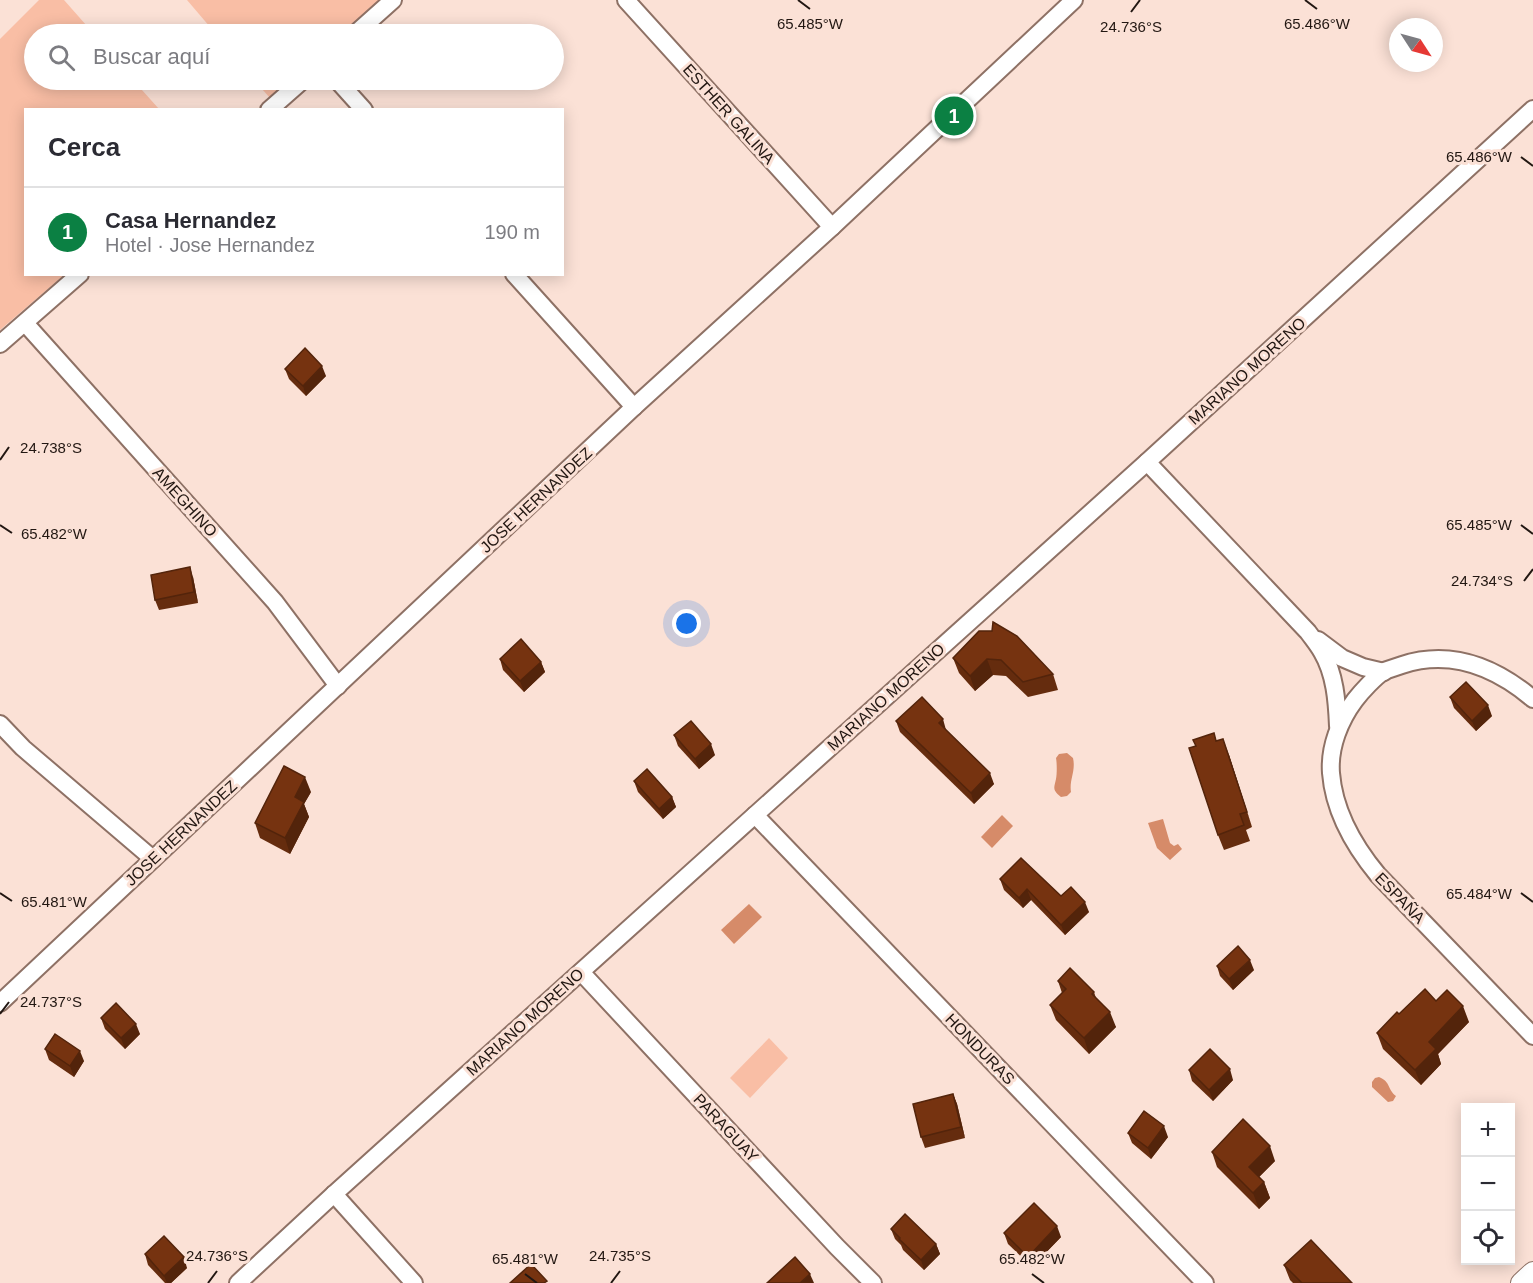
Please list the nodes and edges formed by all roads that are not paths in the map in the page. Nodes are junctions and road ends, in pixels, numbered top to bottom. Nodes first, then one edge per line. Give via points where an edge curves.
1 (393, 0) edge
2 (626, 0) edge
3 (1074, 0) edge
4 (366, 24) edge
5 (292, 90) edge
6 (346, 90) edge
7 (271, 108) edge
8 (362, 108) edge
9 (1533, 109) edge
10 (832, 227) junction
11 (78, 276) edge
12 (516, 276) edge
13 (25, 323) junction
14 (0, 344) edge
15 (634, 407) junction
16 (1147, 462) junction
17 (1308, 632) junction
18 (1384, 672) junction
19 (338, 686) junction
20 (1533, 699) edge
21 (0, 724) edge
22 (1339, 728) junction
23 (755, 815) junction
24 (153, 859) junction
25 (581, 972) junction
26 (0, 1003) edge
27 (1533, 1036) edge
28 (334, 1194) junction
29 (1533, 1272) edge
30 (238, 1283) edge
31 (414, 1283) edge
32 (873, 1283) edge
33 (1205, 1283) edge
34 (1521, 1283) edge

1 - 4 street
2 - 10 street, ESTHER GALINA
3 - 10 street, JOSE HERNANDEZ
5 - 7 street
6 - 8 street
9 - 16 street, MARIANO MORENO
10 - 15 street, JOSE HERNANDEZ
11 - 13 street
12 - 15 street
13 - 14 street
13 - 19 street, AMEGHINO via 275,602
15 - 19 street, JOSE HERNANDEZ
16 - 17 street, ESPAÑA
16 - 23 street, MARIANO MORENO
17 - 18 street, ESPAÑA via 1342,657
17 - 22 street, ESPAÑA via 1331,671
18 - 20 street via 1434,658 1450,659 1495,673
18 - 22 street, ESPAÑA via 1360,693
19 - 24 street, JOSE HERNANDEZ
21 - 24 street
22 - 27 street, ESPAÑA via 1331,770 1341,813 1353,840 1378,875
23 - 25 street, MARIANO MORENO
23 - 33 street, HONDURAS
24 - 26 street, JOSE HERNANDEZ
25 - 28 street, MARIANO MORENO
25 - 32 street, PARAGUAY
28 - 30 street, MARIANO MORENO
28 - 31 street
29 - 34 street

